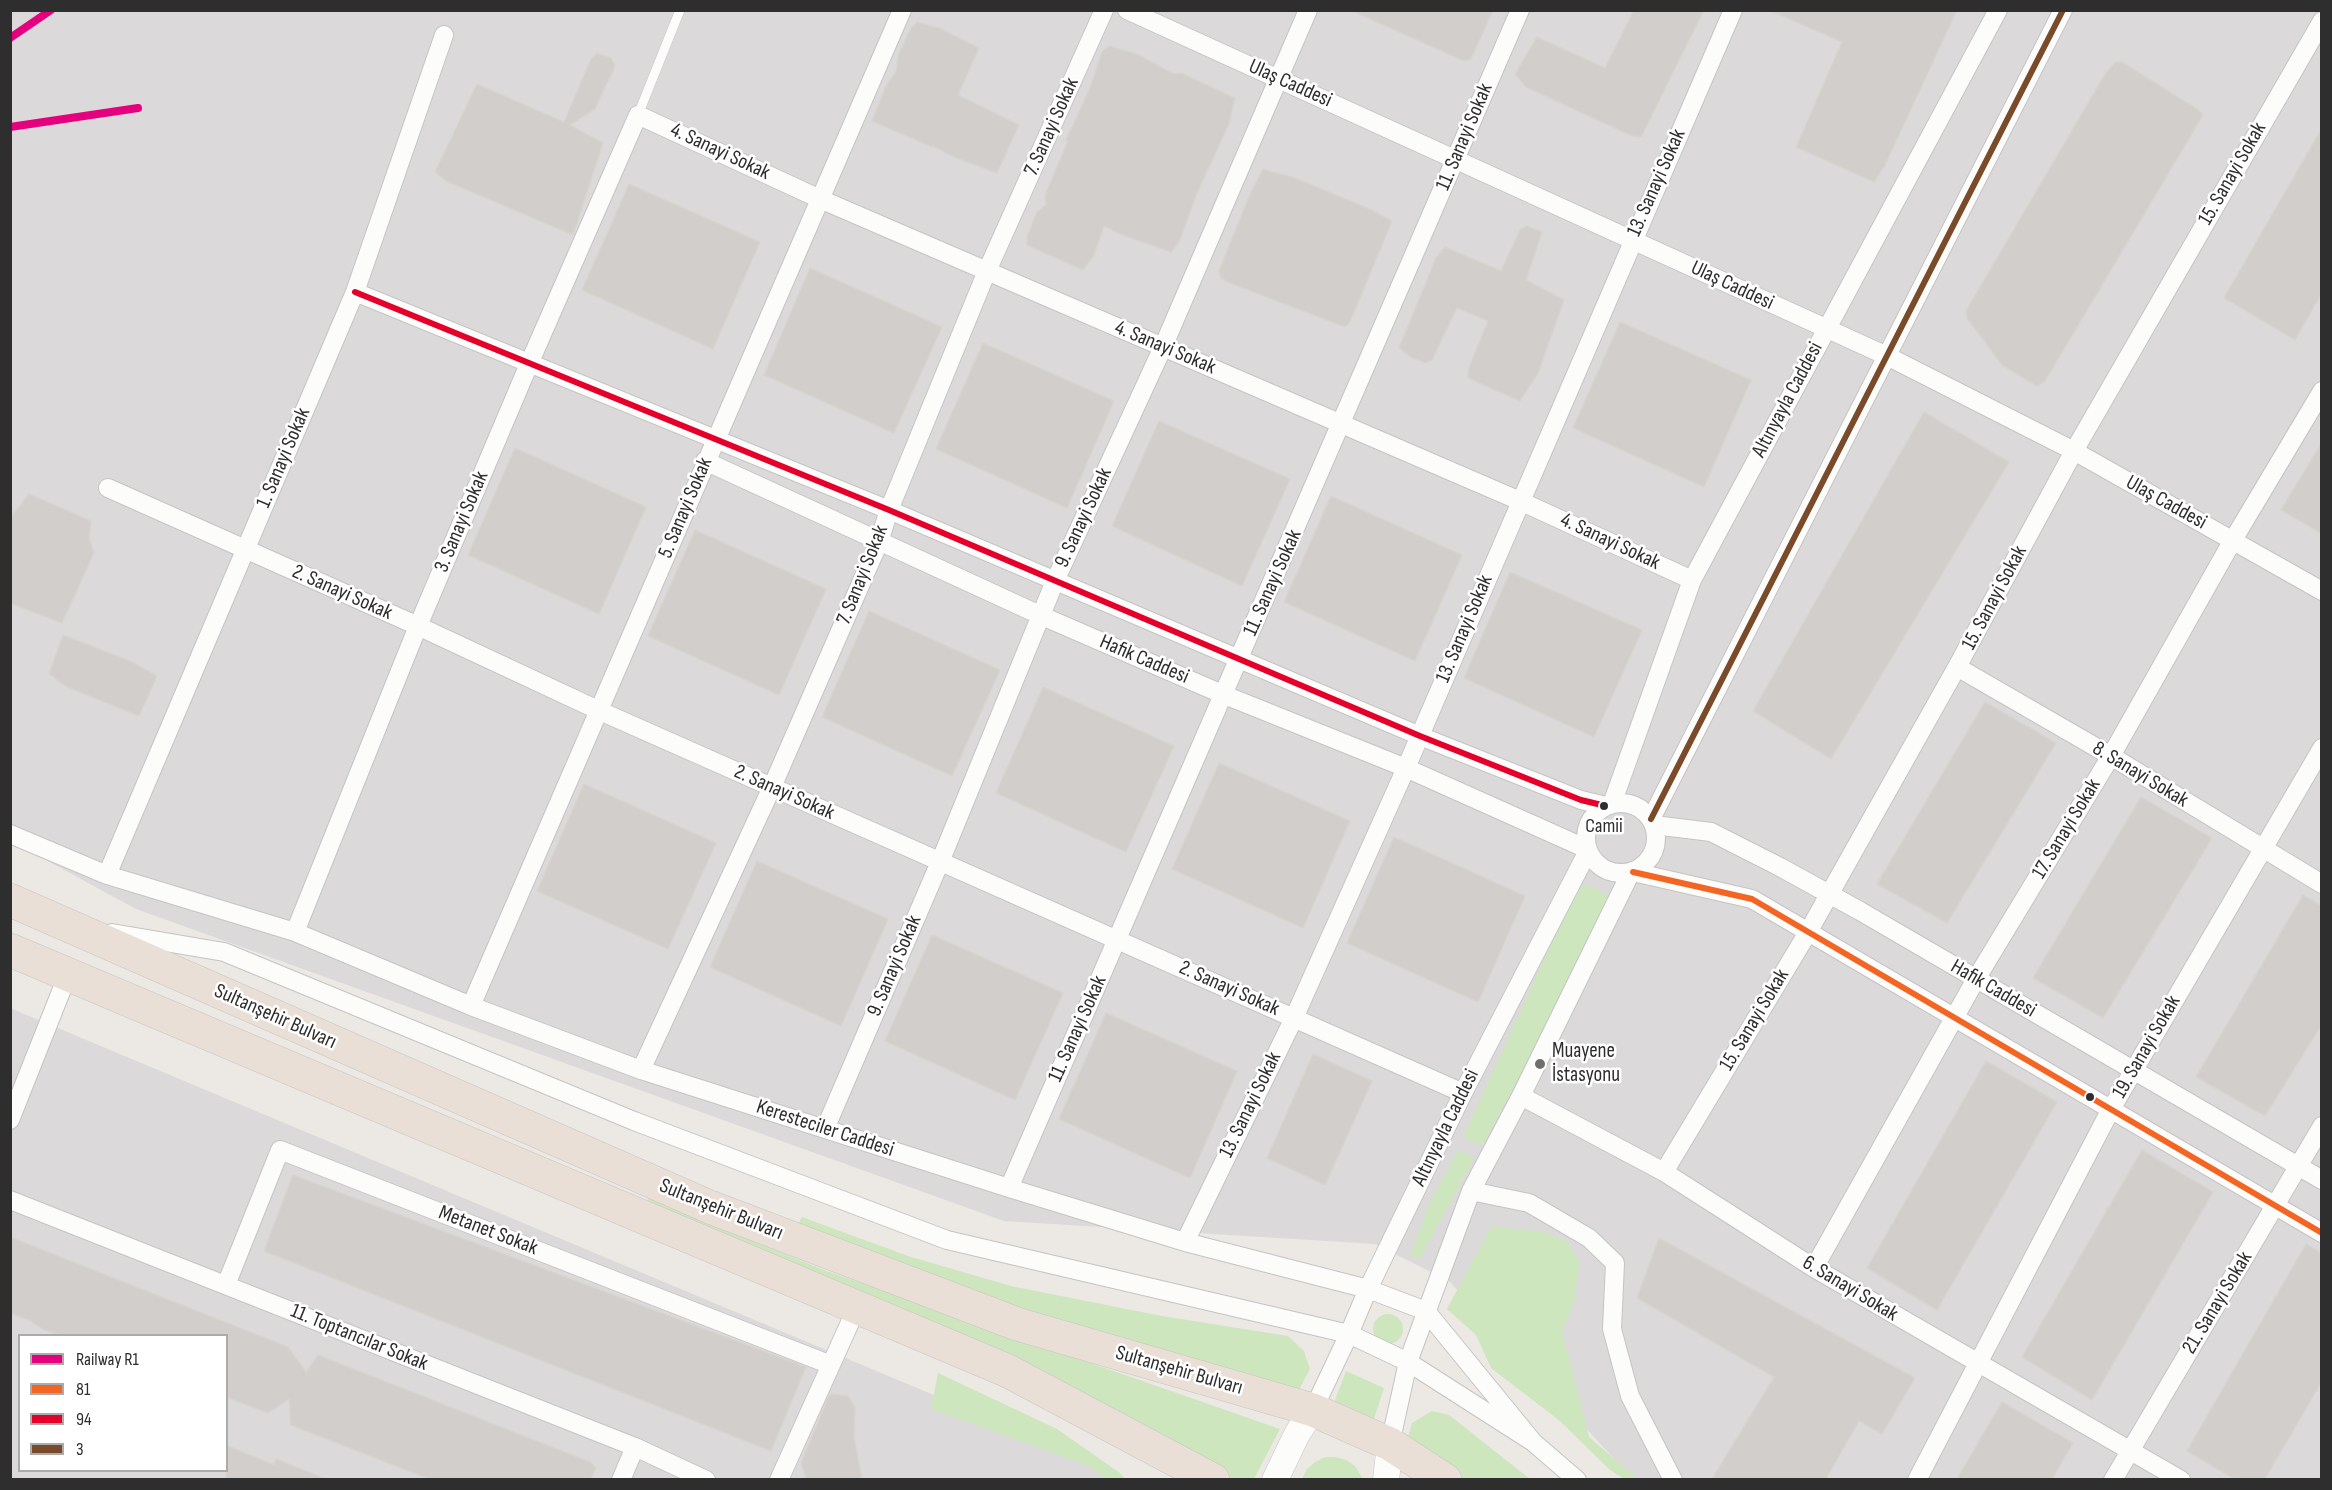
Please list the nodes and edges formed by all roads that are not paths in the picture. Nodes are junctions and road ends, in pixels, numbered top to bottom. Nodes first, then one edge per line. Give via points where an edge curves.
1 (680, 10) edge
2 (902, 10) edge
3 (1104, 10) edge
4 (1127, 10) edge
5 (1308, 10) edge
6 (1520, 10) edge
7 (1733, 10) edge
8 (1998, 10) edge
9 (2063, 10) edge
10 (2322, 21) edge
11 (444, 35) dead end
12 (1278, 79) junction
13 (638, 115) junction
14 (1456, 159) junction
15 (820, 199) junction
16 (1633, 239) junction
17 (987, 271) junction
18 (355, 292) junction
19 (1826, 330) junction
20 (1163, 347) junction
21 (1887, 356) junction
22 (529, 364) junction
23 (2322, 391) edge
24 (1342, 424) junction
25 (715, 440) junction
26 (2074, 451) junction
27 (705, 461) junction
28 (108, 488) dead end
29 (1520, 501) junction
30 (889, 510) junction
31 (2233, 540) junction
32 (879, 542) junction
33 (244, 550) junction
34 (1055, 580) junction
35 (1692, 580) junction
36 (2322, 591) edge
37 (1042, 616) junction
38 (418, 626) junction
39 (1240, 659) junction
40 (1958, 667) junction
41 (1222, 694) junction
42 (600, 711) junction
43 (1420, 736) junction
44 (2322, 748) edge
45 (2111, 756) junction
46 (1406, 768) junction
47 (772, 787) junction
48 (1609, 805) junction
49 (1652, 822) junction
50 (10, 834) edge
51 (2262, 849) junction
52 (1588, 850) junction
53 (940, 862) junction
54 (1632, 872) junction
55 (107, 875) junction
56 (2322, 884) edge
57 (1829, 894) junction
58 (10, 900) edge
59 (69, 926) junction
60 (295, 932) junction
61 (1807, 934) junction
62 (1117, 940) junction
63 (10, 950) edge
64 (68, 975) junction
65 (1976, 979) junction
66 (471, 1006) junction
67 (1294, 1018) junction
68 (1954, 1020) junction
69 (641, 1070) junction
70 (2134, 1071) junction
71 (1463, 1093) junction
72 (1521, 1096) junction
73 (2110, 1111) junction
74 (10, 1120) edge
75 (2322, 1126) edge
76 (825, 1129) junction
77 (2298, 1166) junction
78 (1664, 1172) junction
79 (2322, 1180) edge
80 (1009, 1188) junction
81 (1471, 1191) junction
82 (10, 1200) edge
83 (2275, 1206) junction
84 (2322, 1233) edge
85 (1185, 1242) junction
86 (1814, 1268) junction
87 (226, 1285) junction
88 (1368, 1288) junction
89 (857, 1307) junction
90 (1426, 1311) junction
91 (1349, 1334) junction
92 (1408, 1362) junction
93 (1977, 1362) junction
94 (831, 1365) junction
95 (1313, 1410) junction
96 (1089, 1414) junction
97 (1533, 1442) junction
98 (1390, 1444) junction
99 (635, 1447) junction
100 (2130, 1450) junction
101 (621, 1479) edge
102 (706, 1479) edge
103 (779, 1479) edge
104 (1171, 1479) edge
105 (1213, 1479) edge
106 (1275, 1479) edge
107 (1386, 1479) edge
108 (1444, 1479) edge
109 (1577, 1479) edge
110 (1672, 1479) edge
111 (1917, 1479) edge
112 (2112, 1479) edge
113 (2181, 1479) edge

1 - 13 lane
2 - 15 street, 5. Sanayi Sokak
3 - 17 street, 7. Sanayi Sokak
4 - 12 street, Ulaş Caddesi
5 - 12 street, 9. Sanayi Sokak
6 - 14 street, 11. Sanayi Sokak
7 - 16 street, 13. Sanayi Sokak
8 - 19 street, Altınyayla Caddesi
9 - 21 street
10 - 26 street, 15. Sanayi Sokak
11 - 18 street, 1. Sanayi Sokak
12 - 14 street, Ulaş Caddesi
12 - 20 street, 9. Sanayi Sokak
13 - 15 street, 4. Sanayi Sokak
13 - 22 street, 3. Sanayi Sokak
14 - 16 street, Ulaş Caddesi
14 - 24 street, 11. Sanayi Sokak
15 - 17 street, 4. Sanayi Sokak
15 - 25 street, 5. Sanayi Sokak
16 - 19 street, Ulaş Caddesi
16 - 29 street, 13. Sanayi Sokak
17 - 20 street, 4. Sanayi Sokak
17 - 30 street, 7. Sanayi Sokak
18 - 22 street, Hafik Caddesi
18 - 33 street, 1. Sanayi Sokak
19 - 21 street, Ulaş Caddesi
19 - 35 street, Altınyayla Caddesi
20 - 24 street, 4. Sanayi Sokak
20 - 34 street, 9. Sanayi Sokak
21 - 26 street, Ulaş Caddesi
21 - 49 street
22 - 25 street, Hafik Caddesi
22 - 38 street, 3. Sanayi Sokak
23 - 31 street, 17. Sanayi Sokak
24 - 29 street, 4. Sanayi Sokak
24 - 39 street, 11. Sanayi Sokak
25 - 27 street, 5. Sanayi Sokak
25 - 30 street, Hafik Caddesi
26 - 31 street, Ulaş Caddesi
26 - 40 street, 15. Sanayi Sokak
27 - 32 street, Hafik Caddesi
27 - 42 street, 5. Sanayi Sokak
28 - 33 street, 2. Sanayi Sokak
29 - 35 street, 4. Sanayi Sokak
29 - 43 street, 13. Sanayi Sokak
30 - 32 street, 7. Sanayi Sokak
30 - 34 street, Hafik Caddesi
31 - 36 street, Ulaş Caddesi
31 - 45 street, 17. Sanayi Sokak
32 - 37 street, Hafik Caddesi
32 - 47 street, 7. Sanayi Sokak
33 - 38 street, 2. Sanayi Sokak
33 - 55 street, 1. Sanayi Sokak
34 - 37 street, 9. Sanayi Sokak
34 - 39 street, Hafik Caddesi
35 - 48 street, Altınyayla Caddesi
37 - 41 street, Hafik Caddesi
37 - 53 street, 9. Sanayi Sokak
38 - 42 street, 2. Sanayi Sokak
38 - 60 street, 3. Sanayi Sokak
39 - 41 street, 11. Sanayi Sokak
39 - 43 street, Hafik Caddesi
40 - 45 street, 8. Sanayi Sokak
40 - 57 street, 15. Sanayi Sokak
41 - 46 street, Hafik Caddesi
41 - 62 street, 11. Sanayi Sokak
42 - 47 street, 2. Sanayi Sokak
42 - 66 street, 5. Sanayi Sokak
43 - 46 street, 13. Sanayi Sokak
43 - 48 street, Hafik Caddesi via 1581,800
44 - 51 street, 19. Sanayi Sokak
45 - 51 street, 8. Sanayi Sokak
45 - 65 street, 17. Sanayi Sokak
46 - 52 street, Hafik Caddesi
46 - 67 street, 13. Sanayi Sokak
47 - 53 street, 2. Sanayi Sokak
47 - 69 street, 7. Sanayi Sokak
48 - 49 street via 1631,804
48 - 52 street via 1596,813 1589,824
49 - 54 street via 1656,844 1652,856
49 - 57 street, Hafik Caddesi via 1711,832
50 - 55 street, Keresteciler Caddesi
51 - 56 street, 8. Sanayi Sokak
51 - 70 street, 19. Sanayi Sokak
52 - 54 street via 1602,868 1614,873
52 - 71 street, Altınyayla Caddesi
53 - 62 street, 2. Sanayi Sokak
53 - 76 street, 9. Sanayi Sokak
54 - 61 street via 1752,899
54 - 72 street
55 - 60 street, Keresteciler Caddesi
57 - 61 street, 15. Sanayi Sokak
57 - 65 street, Hafik Caddesi
58 - 59 highway, Sultanşehir Bulvarı
59 - 91 street via 224,952 634,1121 947,1240
59 - 95 highway, Sultanşehir Bulvarı via 710,1207 1017,1324
60 - 66 street, Keresteciler Caddesi
61 - 68 street
61 - 78 street, 15. Sanayi Sokak
62 - 67 street, 2. Sanayi Sokak
62 - 80 street, 11. Sanayi Sokak
63 - 64 highway, Sultanşehir Bulvarı
64 - 74 street
64 - 89 highway, Sultanşehir Bulvarı
65 - 68 street, 17. Sanayi Sokak
65 - 70 street, Hafik Caddesi
66 - 69 street, Keresteciler Caddesi
67 - 71 street, 2. Sanayi Sokak
67 - 85 street, 13. Sanayi Sokak
68 - 73 street
68 - 86 street, 17. Sanayi Sokak
69 - 76 street, Keresteciler Caddesi
70 - 73 street, 19. Sanayi Sokak
70 - 77 street, Hafik Caddesi
71 - 88 street, Altınyayla Caddesi
72 - 78 street, 6. Sanayi Sokak
72 - 81 street
73 - 83 street
73 - 93 street, 19. Sanayi Sokak
75 - 77 street, 21. Sanayi Sokak
76 - 80 street, Keresteciler Caddesi
77 - 79 street, Hafik Caddesi
77 - 83 street, 21. Sanayi Sokak
78 - 86 street, 6. Sanayi Sokak
80 - 85 street, Keresteciler Caddesi
81 - 90 street
81 - 110 street via 1529,1203 1589,1238 1615,1263 1612,1329 1630,1396
82 - 87 street, 11. Toptancılar Sokak
83 - 84 street
83 - 100 street, 21. Sanayi Sokak
85 - 88 street, Keresteciler Caddesi
86 - 93 street, 6. Sanayi Sokak
87 - 94 street, Metanet Sokak via 280,1150
87 - 99 street, 11. Toptancılar Sokak
88 - 90 street, Keresteciler Caddesi
88 - 91 street, Altınyayla Caddesi
89 - 94 street
89 - 96 highway, Sultanşehir Bulvarı via 1008,1371
90 - 92 street
90 - 97 street
91 - 92 street
91 - 95 street, Altınyayla Caddesi
92 - 97 street
92 - 98 street
93 - 100 street, 6. Sanayi Sokak
93 - 111 street, 19. Sanayi Sokak
94 - 103 street
95 - 98 highway, Sultanşehir Bulvarı
95 - 106 street
96 - 104 highway
96 - 105 highway, Sultanşehir Bulvarı
97 - 109 street
98 - 107 street
98 - 108 highway, Sultanşehir Bulvarı
99 - 101 street
99 - 102 street, 11. Toptancılar Sokak
100 - 112 street, 21. Sanayi Sokak
100 - 113 street, 6. Sanayi Sokak

